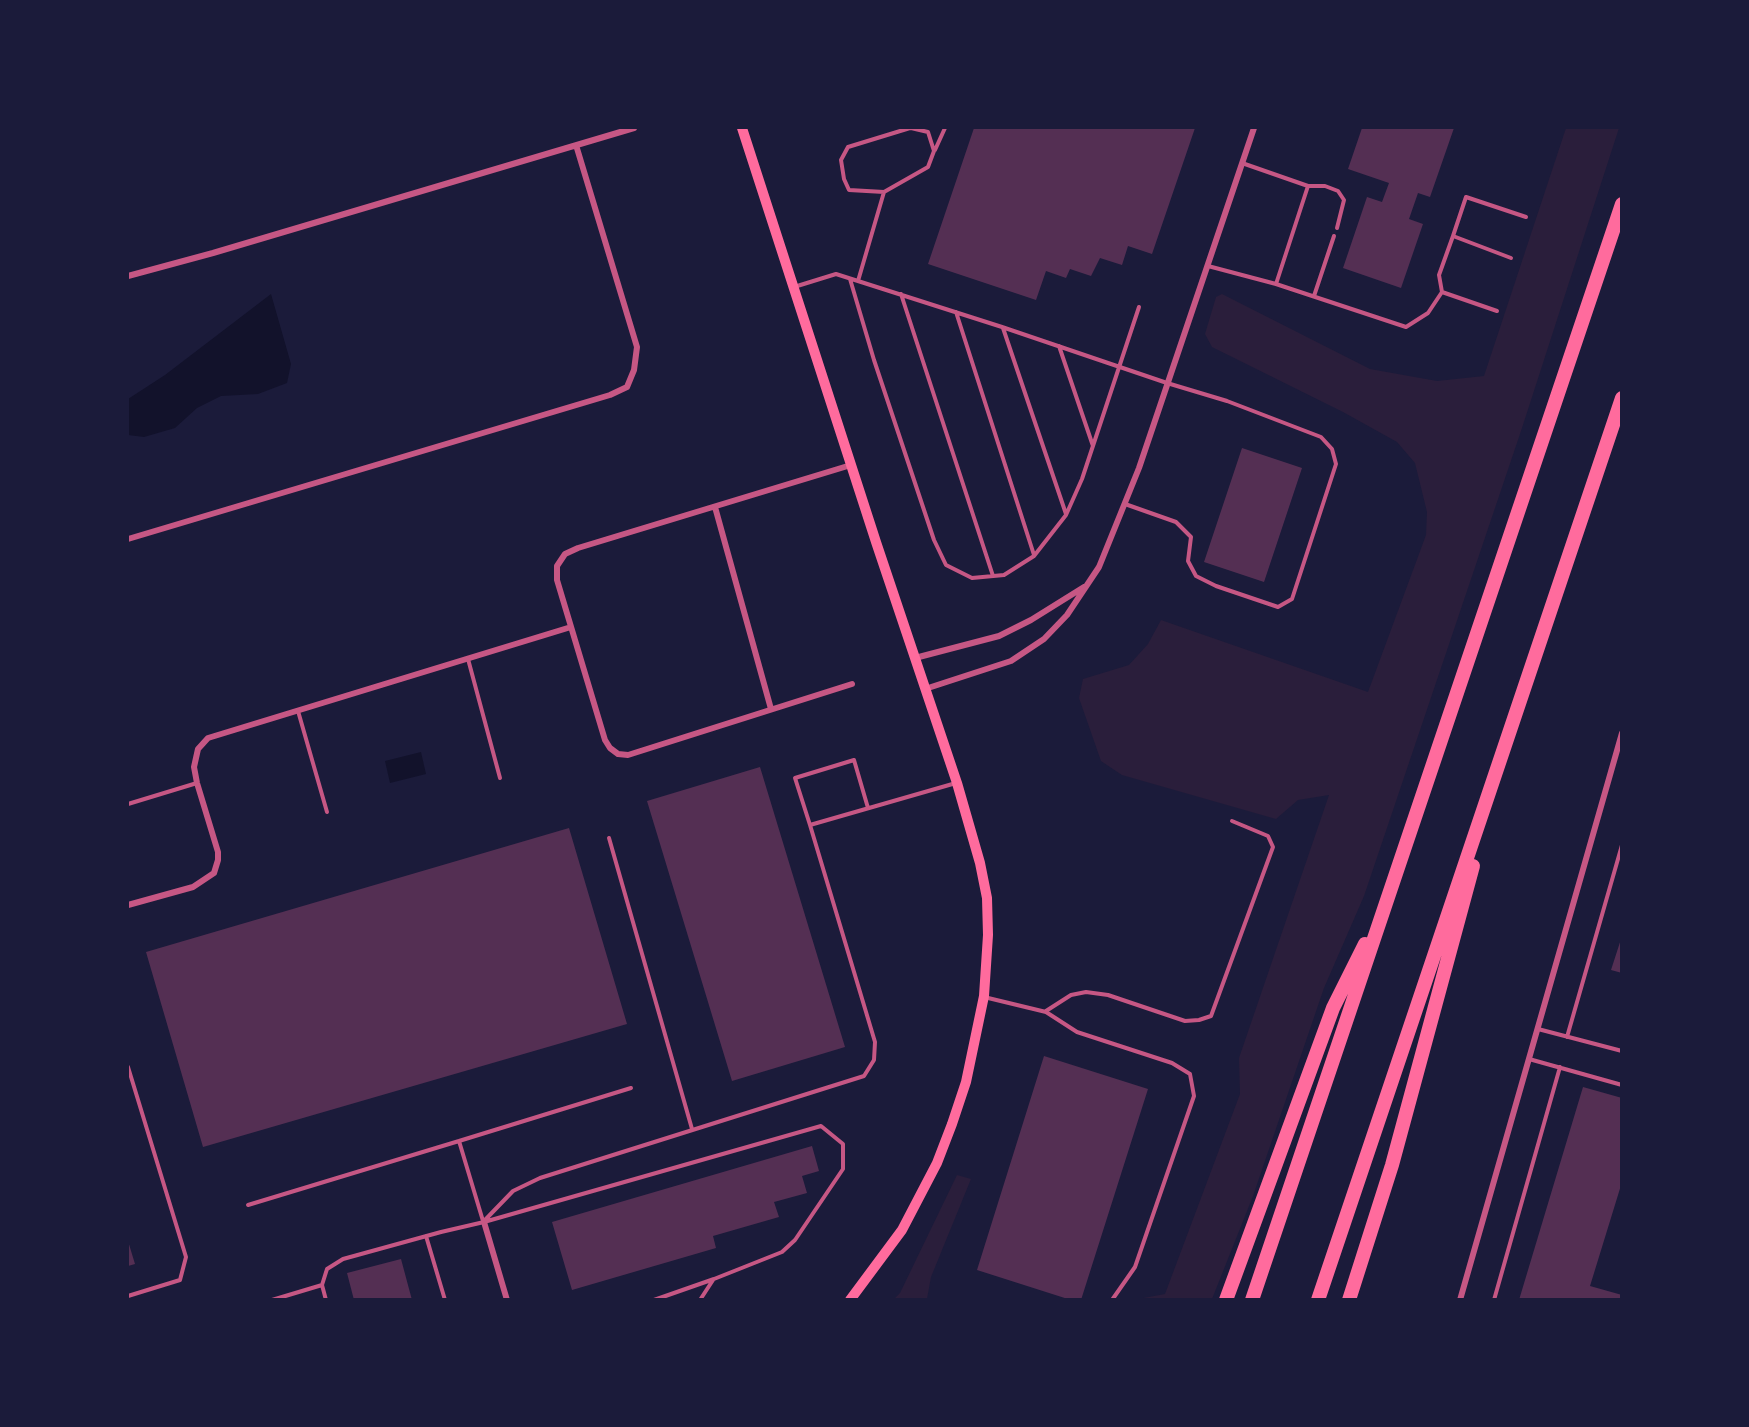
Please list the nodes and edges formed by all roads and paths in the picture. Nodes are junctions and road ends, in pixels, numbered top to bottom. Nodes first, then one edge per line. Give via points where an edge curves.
1 (634, 128) edge
2 (742, 128) edge
3 (911, 128) edge
4 (945, 128) edge
5 (1254, 128) edge
6 (576, 145) junction
7 (934, 151) junction
8 (1242, 163) junction
9 (1308, 186) junction
10 (884, 192) junction
11 (1622, 204) edge
12 (1526, 217) dead end
13 (1337, 228) dead end
14 (1334, 236) dead end
15 (1453, 236) junction
16 (1511, 258) dead end
17 (1207, 265) junction
18 (128, 276) edge
19 (850, 278) junction
20 (858, 281) junction
21 (1276, 284) junction
22 (793, 287) junction
23 (1442, 292) junction
24 (901, 294) junction
25 (1314, 296) junction
26 (1139, 308) dead end
27 (1497, 310) dead end
28 (956, 312) junction
29 (1002, 327) junction
30 (1059, 346) junction
31 (1120, 367) junction
32 (1167, 383) junction
33 (1622, 399) edge
34 (1093, 447) junction
35 (851, 465) junction
36 (1125, 504) junction
37 (715, 507) junction
38 (1066, 515) junction
39 (128, 539) edge
40 (1034, 556) junction
41 (993, 576) junction
42 (1087, 585) junction
43 (571, 627) junction
44 (468, 658) junction
45 (915, 658) junction
46 (852, 684) dead end
47 (925, 689) junction
48 (771, 709) junction
49 (298, 711) junction
50 (1622, 733) edge
51 (1508, 735) junction
52 (500, 778) dead end
53 (197, 783) junction
54 (957, 783) junction
55 (128, 804) edge
56 (868, 808) junction
57 (327, 812) dead end
58 (1232, 821) dead end
59 (810, 825) junction
60 (609, 838) dead end
61 (1622, 845) edge
62 (1389, 893) junction
63 (128, 905) edge
64 (984, 996) junction
65 (1046, 1012) junction
66 (1537, 1028) junction
67 (1567, 1037) junction
68 (1622, 1051) edge
69 (1528, 1059) junction
70 (128, 1067) edge
71 (1560, 1067) junction
72 (1622, 1085) edge
73 (631, 1088) dead end
74 (692, 1129) junction
75 (459, 1141) junction
76 (248, 1205) dead end
77 (484, 1222) junction
78 (426, 1236) junction
79 (714, 1279) junction
80 (322, 1285) junction
81 (128, 1296) edge
82 (272, 1299) edge
83 (327, 1299) edge
84 (445, 1299) edge
85 (507, 1299) edge
86 (654, 1299) edge
87 (700, 1299) edge
88 (850, 1299) edge
89 (1112, 1299) edge
90 (1226, 1299) edge
91 (1252, 1299) edge
92 (1318, 1299) edge
93 (1349, 1299) edge
94 (1460, 1299) edge
95 (1494, 1299) edge

1 - 6 street
2 - 22 main road
3 - 7 lane via 928,132
3 - 10 lane via 848,147 841,160 849,190
4 - 7 lane
5 - 8 street
6 - 18 street
6 - 39 street via 637,347 627,387
7 - 10 lane via 928,167
8 - 9 lane
8 - 17 street
9 - 13 lane via 1338,190 1344,200
9 - 21 lane
10 - 20 lane
11 - 62 highway
12 - 15 lane via 1466,197
14 - 25 lane
15 - 16 lane
15 - 23 lane via 1439,275
17 - 21 lane
17 - 32 street
19 - 20 lane
19 - 22 lane via 836,274
19 - 41 lane via 934,540 946,565 972,578
20 - 24 lane
21 - 25 lane
22 - 35 main road
23 - 25 lane via 1428,313 1406,327
23 - 27 lane
24 - 28 lane
24 - 41 lane
26 - 31 lane
28 - 29 lane
28 - 40 lane
29 - 30 lane
29 - 38 lane
30 - 31 lane
30 - 34 lane
31 - 32 lane
31 - 34 lane
32 - 36 street
32 - 36 lane via 1321,437 1332,449 1336,464 1292,599 1278,607 1196,576 1188,561 1191,537 1176,522
33 - 51 highway
34 - 38 lane
35 - 37 street
35 - 45 main road
36 - 42 street via 1099,567
37 - 43 street via 565,554 557,566 557,580
37 - 48 street
38 - 40 lane
40 - 41 lane via 1004,575
42 - 45 street via 999,636
42 - 47 street via 1068,615 1044,639 1011,661
43 - 44 street
43 - 48 street via 605,740 618,754 628,755
44 - 49 street
44 - 52 lane
45 - 47 main road
46 - 48 street
47 - 54 main road
49 - 53 street via 208,738 195,758
49 - 57 lane
50 - 66 street
51 - 92 highway
51 - 93 highway via 1392,1165
53 - 55 lane
53 - 63 street via 218,852 214,873 193,887
54 - 56 lane
54 - 64 main road via 987,898
56 - 59 lane
56 - 59 lane via 854,760 795,778
58 - 65 lane via 1268,836 1273,847 1211,1016 1185,1021 1108,995 1086,992 1071,995
59 - 74 lane via 875,1042 874,1060 864,1076
60 - 74 lane
61 - 67 lane
62 - 90 highway via 1333,1008
62 - 91 highway
64 - 65 lane
64 - 88 main road via 966,1082 937,1163 902,1230
65 - 89 lane via 1077,1032 1172,1063 1190,1074 1194,1096 1135,1267
66 - 67 lane
66 - 69 street
67 - 68 lane
69 - 71 lane
69 - 94 street
70 - 81 lane via 186,1257 180,1280
71 - 72 lane
71 - 95 lane
73 - 75 lane
74 - 77 lane via 540,1178 513,1191
75 - 76 lane
75 - 77 lane
77 - 78 lane
77 - 79 lane via 821,1126 843,1144 843,1168 795,1240 782,1252
77 - 85 street
78 - 80 lane via 343,1259 327,1269
78 - 84 lane
79 - 86 lane
79 - 87 lane
80 - 82 lane
80 - 83 lane

